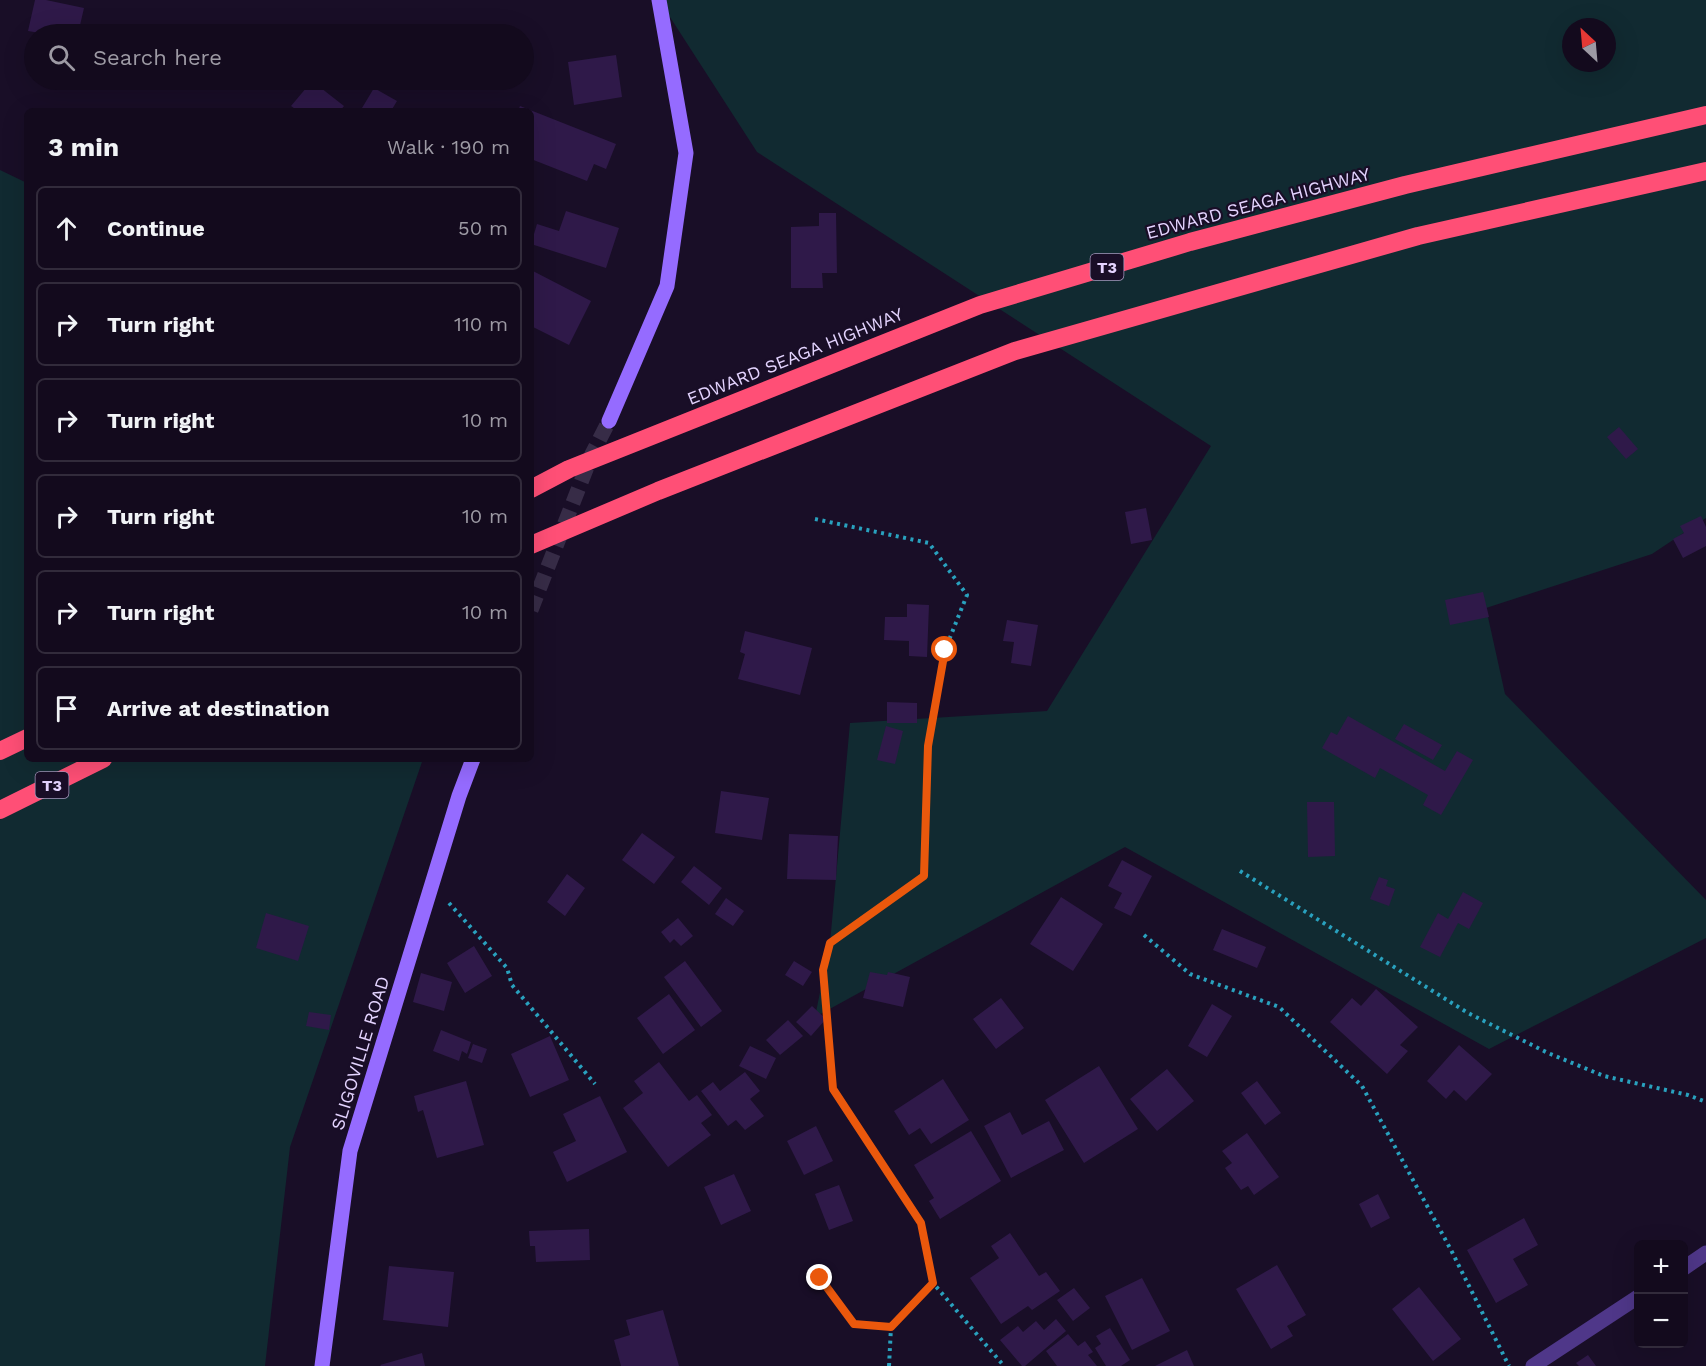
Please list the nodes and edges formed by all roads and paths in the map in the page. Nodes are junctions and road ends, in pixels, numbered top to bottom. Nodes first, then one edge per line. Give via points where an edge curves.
1 (659, 0) edge
2 (1706, 115) edge
3 (1706, 171) edge
4 (609, 421) tunnel mouth
5 (534, 487) edge
6 (815, 519) dead end
7 (534, 544) edge
8 (24, 740) edge
9 (0, 752) edge
10 (97, 762) edge
11 (472, 762) edge
12 (0, 810) edge
13 (1240, 871) dead end
14 (432, 884) junction
15 (1144, 935) dead end
16 (595, 1084) dead end
17 (1706, 1102) edge
18 (1706, 1253) edge
19 (1688, 1265) edge
20 (820, 1278) dead end
21 (933, 1283) junction
22 (1634, 1300) edge
23 (891, 1327) junction
24 (322, 1366) edge
25 (889, 1366) edge
26 (1004, 1366) edge
27 (1509, 1366) edge
28 (1533, 1366) edge

1 - 4 street via 686,153 667,286
2 - 5 highway, EDWARD SEAGA HIGHWAY / T3 via 1405,185 1190,242 980,305 569,469
3 - 7 highway via 1418,236 1015,351
6 - 21 path via 929,543 967,595 945,650 928,746 924,876 830,943 823,970 833,1089 921,1223
8 - 9 highway
10 - 12 highway, T3
11 - 14 street, SLIGOVILLE ROAD
13 - 17 path via 1468,1013 1548,1053 1604,1076
14 - 16 path via 507,968 512,985
14 - 24 street, SLIGOVILLE ROAD via 350,1151
15 - 27 path via 1190,974 1279,1006 1362,1086
18 - 19 street
20 - 23 path via 854,1324
21 - 23 path
21 - 26 path
22 - 28 street
23 - 25 path

